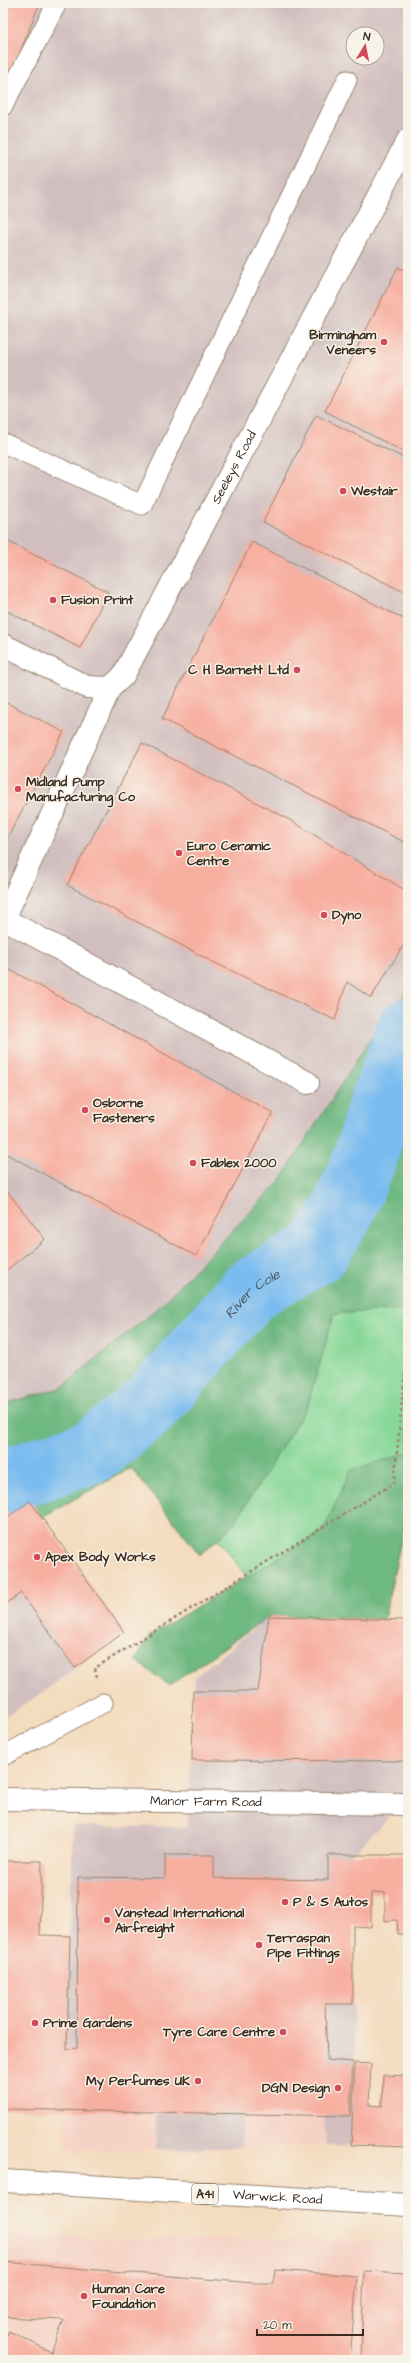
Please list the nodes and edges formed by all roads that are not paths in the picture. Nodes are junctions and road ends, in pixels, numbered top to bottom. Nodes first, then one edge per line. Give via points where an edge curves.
1 (57, 3) edge
2 (347, 80) dead end
3 (3, 106) edge
4 (408, 140) edge
5 (3, 443) edge
6 (3, 645) edge
7 (110, 688) junction
8 (308, 1083) dead end
9 (103, 1703) dead end
10 (3, 1756) edge
11 (3, 1799) edge
12 (408, 1804) edge
13 (3, 2181) edge
14 (408, 2205) edge

1 - 3 lane
2 - 5 lane via 142,505
4 - 7 main road, Seeleys Road via 123,676
6 - 7 main road via 88,688
7 - 8 main road via 4,919
9 - 10 lane
11 - 12 main road, Manor Farm Road
13 - 14 main road, Warwick Road / A41

